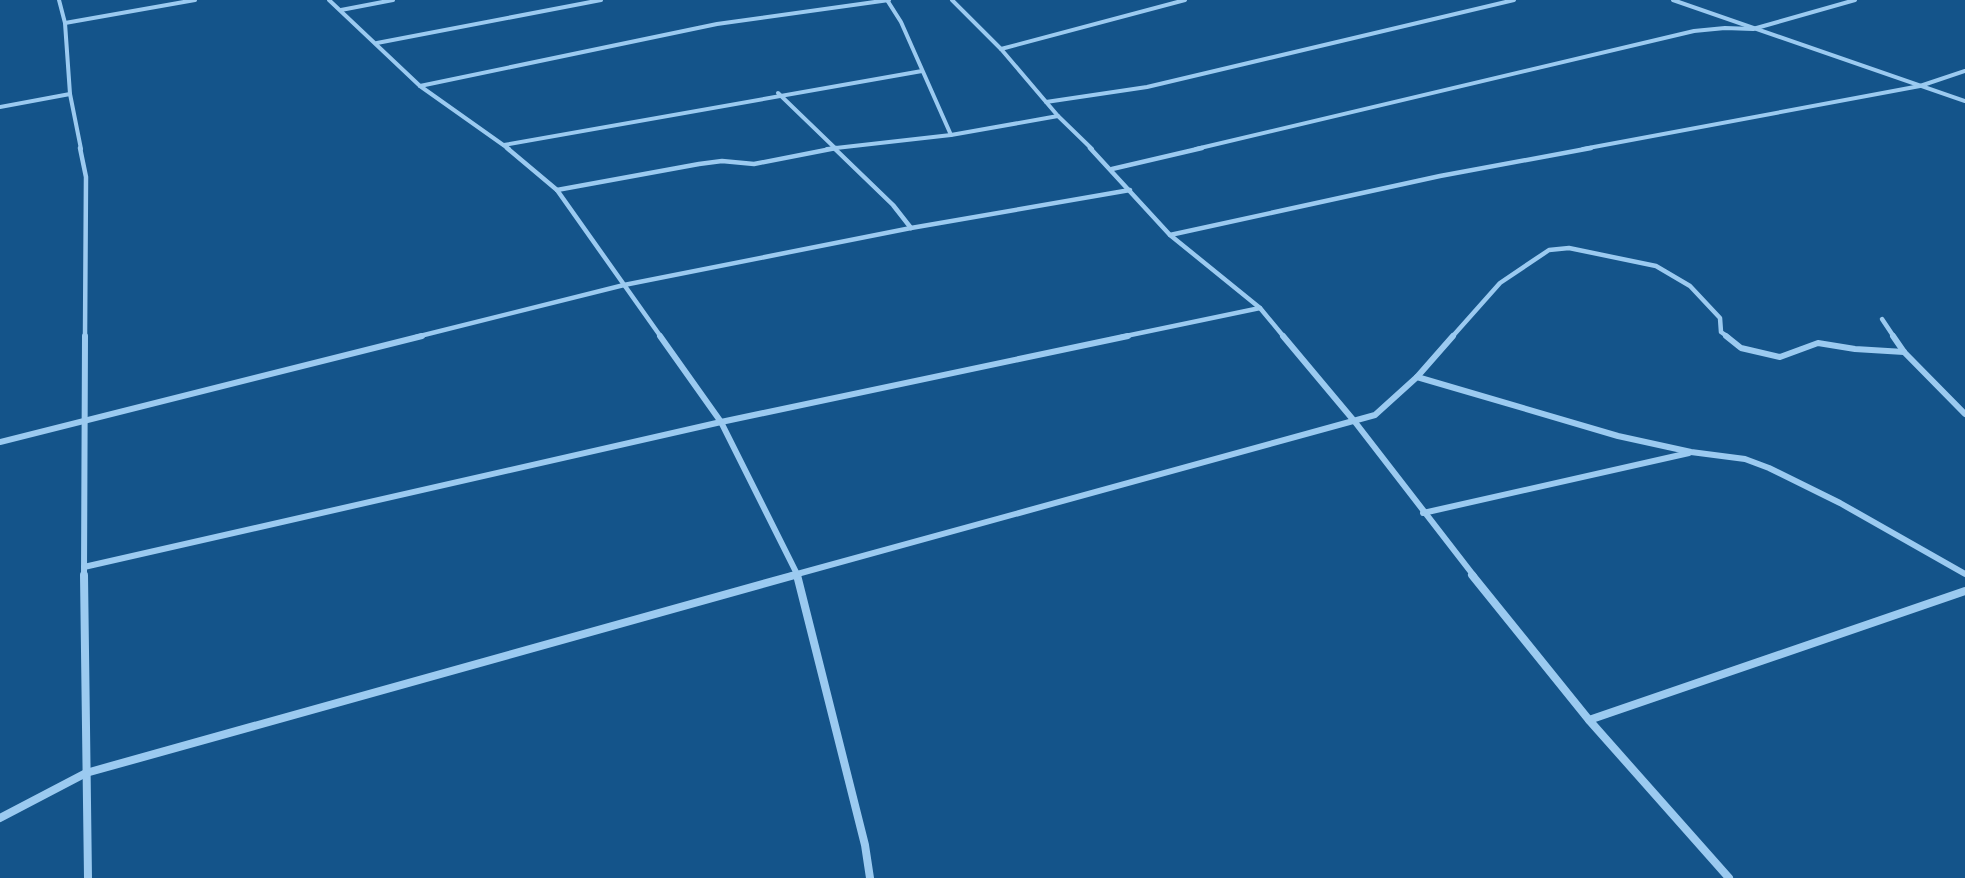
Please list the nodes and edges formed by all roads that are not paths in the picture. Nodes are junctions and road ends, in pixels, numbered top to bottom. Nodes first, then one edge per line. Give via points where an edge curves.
1 (60, 0) edge
2 (195, 0) edge
3 (329, 0) edge
4 (393, 0) edge
5 (601, 0) edge
6 (888, 0) edge
7 (952, 0) edge
8 (1183, 0) edge
9 (1515, 0) edge
10 (1673, 0) edge
11 (1855, 0) edge
12 (341, 10) junction
13 (65, 23) junction
14 (1753, 29) junction
15 (377, 43) junction
16 (1001, 49) junction
17 (922, 70) junction
18 (1965, 71) edge
19 (420, 86) junction
20 (1920, 86) junction
21 (778, 93) junction
22 (70, 94) junction
23 (1965, 101) edge
24 (1046, 102) junction
25 (0, 107) edge
26 (1058, 116) junction
27 (951, 135) junction
28 (504, 145) junction
29 (833, 148) junction
30 (1112, 169) junction
31 (557, 190) junction
32 (1130, 190) junction
33 (911, 228) junction
34 (1170, 235) junction
35 (624, 285) junction
36 (1260, 308) junction
37 (1882, 319) dead end
38 (1904, 352) junction
39 (1418, 377) junction
40 (1965, 414) edge
41 (84, 420) junction
42 (721, 422) junction
43 (1355, 422) junction
44 (0, 442) edge
45 (1691, 452) junction
46 (1423, 513) junction
47 (84, 567) junction
48 (797, 574) junction
49 (1965, 574) edge
50 (1965, 591) edge
51 (1589, 720) junction
52 (86, 773) junction
53 (0, 818) edge
54 (88, 878) edge
55 (870, 878) edge
56 (1729, 878) edge

1 - 13 street
2 - 13 street
3 - 12 street
4 - 12 street
5 - 15 street
6 - 17 street
6 - 19 street via 717,24
7 - 16 street
8 - 16 street
9 - 24 street via 1147,87
10 - 14 street
11 - 14 street
12 - 15 street
13 - 22 street
14 - 20 street
14 - 30 street via 1694,31
15 - 19 street
16 - 24 street
17 - 21 street
17 - 27 street
18 - 20 street
19 - 28 street
20 - 23 street
20 - 34 street via 1440,176
21 - 28 street
21 - 29 street
22 - 25 street
22 - 41 street via 86,177
24 - 26 street
26 - 27 street
26 - 30 street
27 - 29 street
28 - 31 street
29 - 31 street via 754,164 722,161
29 - 33 street via 893,205
30 - 32 street
31 - 35 street
32 - 33 street
32 - 34 street
33 - 35 street
34 - 36 street
35 - 41 street
35 - 42 street
36 - 42 street
36 - 43 street
37 - 38 street
38 - 39 street via 1855,350 1818,343 1780,357 1741,348 1721,332 1720,318 1690,286 1656,266 1569,248 1549,250 1500,283
38 - 40 street
39 - 43 street via 1375,416
39 - 45 street via 1618,436
41 - 44 street
41 - 47 street
42 - 47 street
42 - 48 street
43 - 46 street
43 - 48 street
45 - 46 street
45 - 49 street via 1745,459 1769,468
46 - 51 street
47 - 52 street
48 - 52 street
48 - 55 street
50 - 51 street
51 - 56 street
52 - 53 street
52 - 54 street

